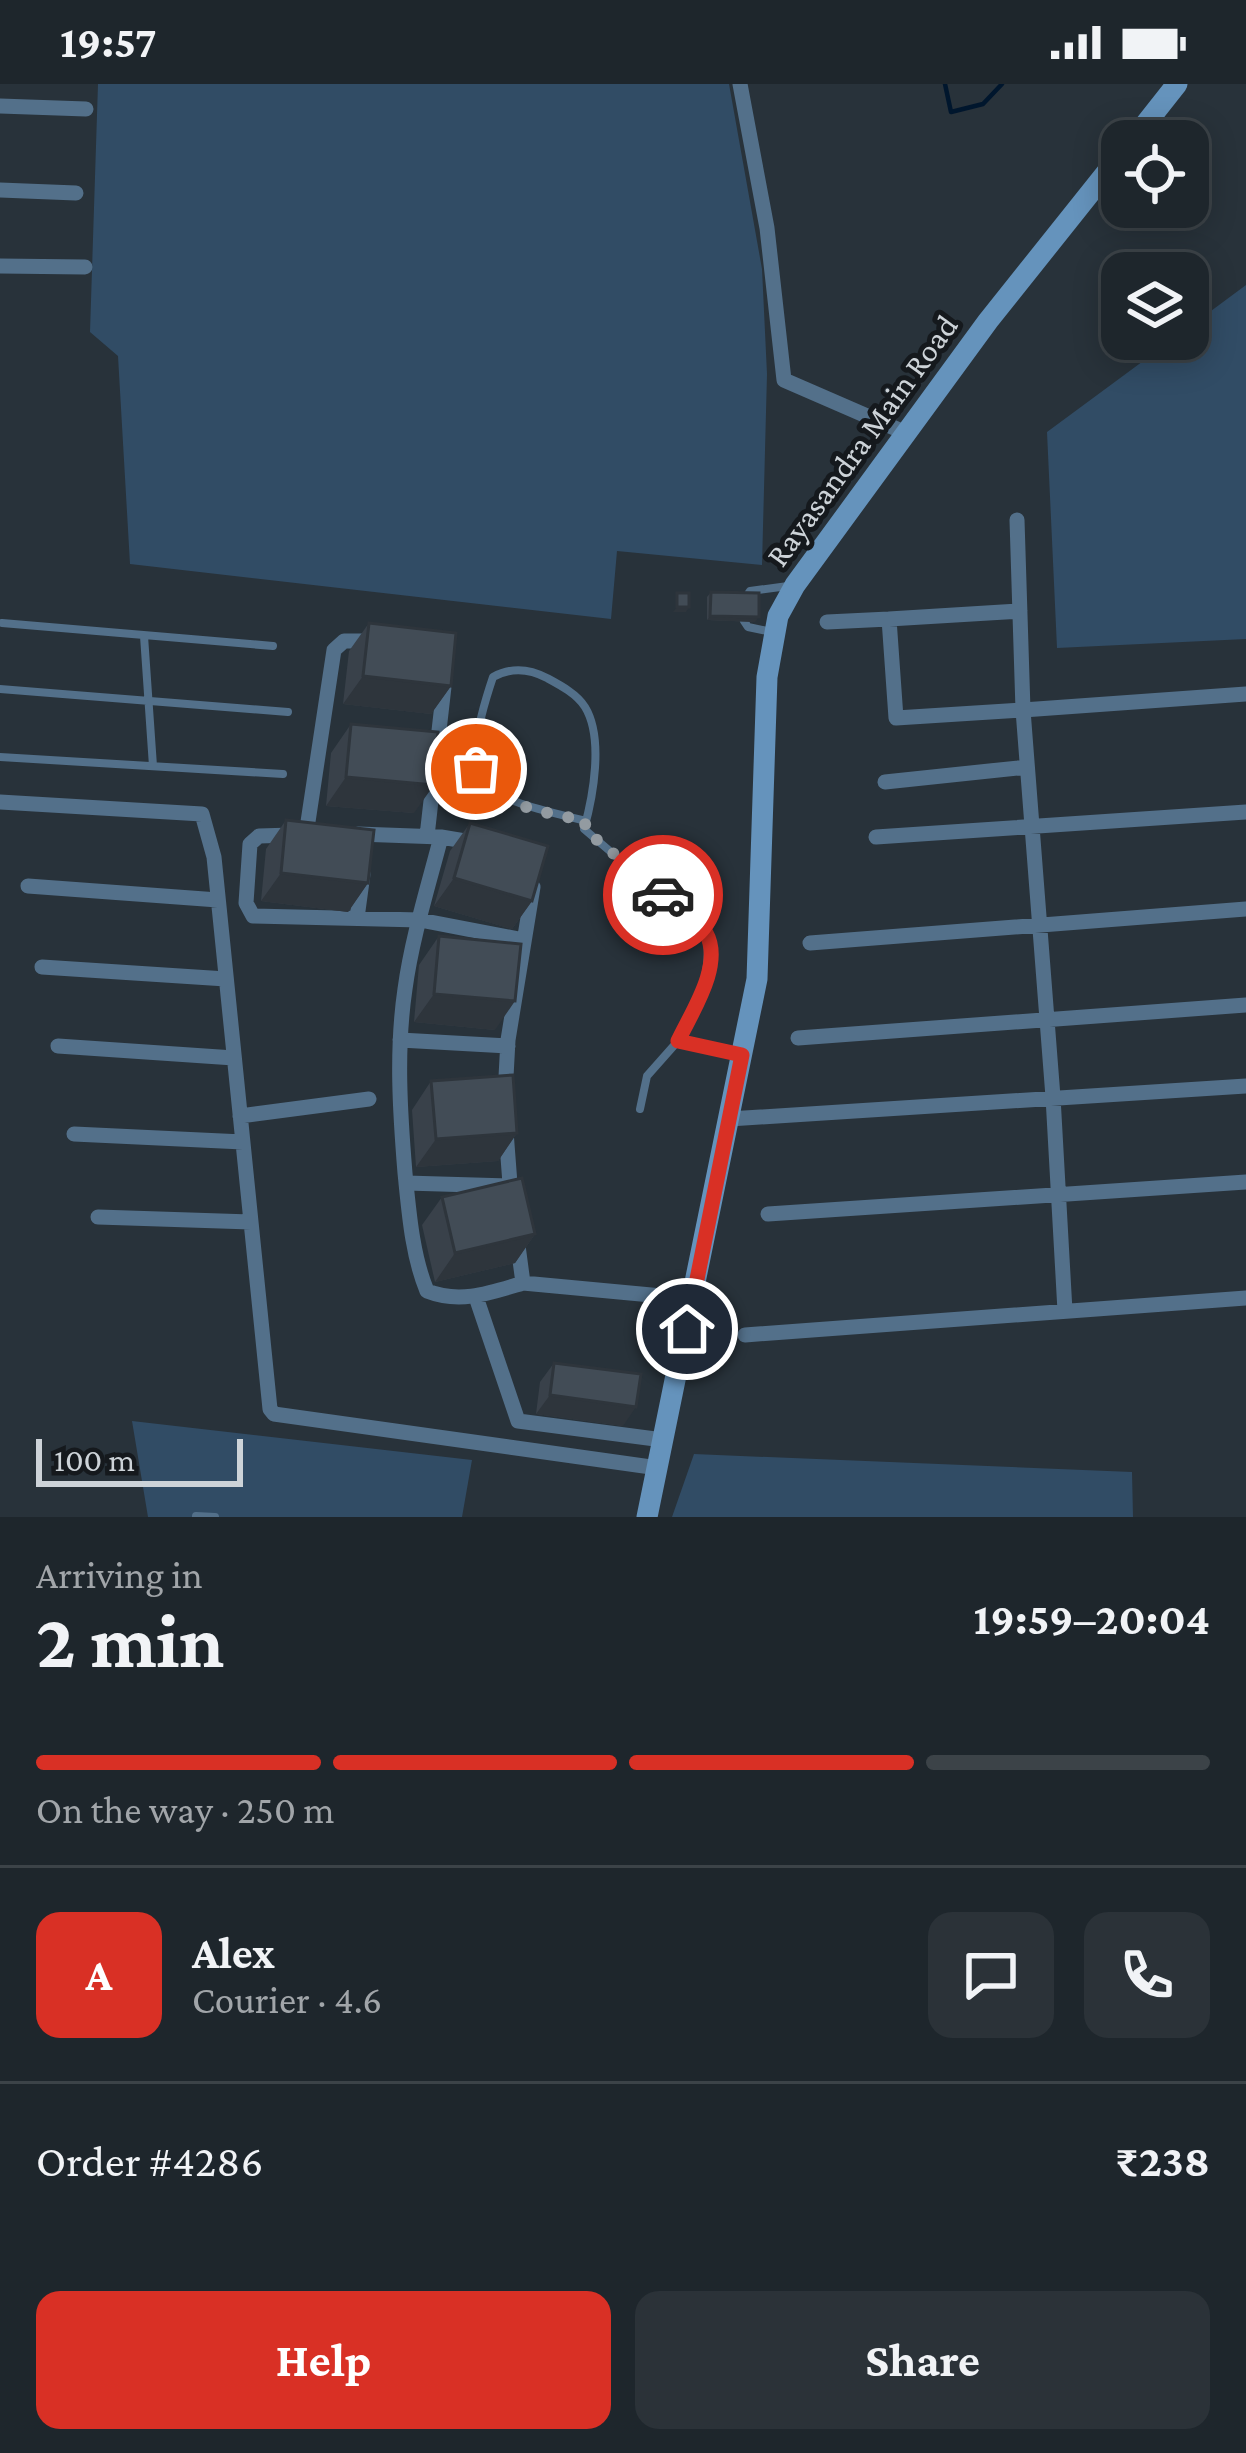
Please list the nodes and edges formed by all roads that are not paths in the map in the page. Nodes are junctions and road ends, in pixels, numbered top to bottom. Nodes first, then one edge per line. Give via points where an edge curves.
1 (740, 84) edge
2 (1178, 84) edge
3 (0, 106) edge
4 (86, 109) dead end
5 (1149, 120) edge
6 (1101, 179) edge
7 (0, 190) edge
8 (76, 193) dead end
9 (0, 266) edge
10 (86, 267) dead end
11 (906, 434) junction
12 (1017, 520) dead end
13 (795, 585) junction
14 (745, 598) edge
15 (1020, 611) junction
16 (890, 619) junction
17 (2, 622) edge
18 (744, 622) edge
19 (826, 622) dead end
20 (773, 632) junction
21 (144, 636) junction
22 (385, 643) edge
23 (273, 646) dead end
24 (445, 658) edge
25 (0, 689) edge
26 (1246, 694) edge
27 (148, 700) junction
28 (1023, 710) junction
29 (288, 712) dead end
30 (0, 757) edge
31 (153, 766) junction
32 (1028, 767) junction
33 (283, 774) dead end
34 (885, 782) dead end
35 (0, 802) edge
36 (1246, 812) edge
37 (586, 821) junction
38 (1032, 828) junction
39 (369, 833) junction
40 (327, 834) edge
41 (348, 834) edge
42 (306, 835) junction
43 (434, 836) junction
44 (876, 837) dead end
45 (498, 846) edge
46 (537, 867) edge
47 (28, 886) dead end
48 (218, 900) junction
49 (1246, 909) edge
50 (357, 918) junction
51 (420, 920) junction
52 (1040, 924) junction
53 (524, 940) junction
54 (810, 943) dead end
55 (42, 967) dead end
56 (226, 979) junction
57 (1246, 1005) edge
58 (1047, 1016) junction
59 (797, 1037) dead end
60 (400, 1040) junction
61 (678, 1041) junction
62 (58, 1046) dead end
63 (508, 1046) junction
64 (742, 1055) junction
65 (234, 1058) junction
66 (1246, 1086) edge
67 (1053, 1097) junction
68 (369, 1099) dead end
69 (640, 1109) dead end
70 (241, 1116) junction
71 (729, 1119) junction
72 (74, 1134) dead end
73 (243, 1142) junction
74 (1246, 1182) edge
75 (406, 1183) junction
76 (509, 1186) junction
77 (1058, 1193) junction
78 (768, 1214) dead end
79 (98, 1217) dead end
80 (251, 1222) junction
81 (523, 1282) junction
82 (476, 1298) junction
83 (1246, 1298) edge
84 (694, 1299) junction
85 (1065, 1311) junction
86 (745, 1335) dead end
87 (663, 1440) junction
88 (658, 1468) junction
89 (196, 1516) edge
90 (215, 1517) edge
91 (647, 1517) edge

1 - 11 street via 784,380
2 - 5 street
3 - 4 street
6 - 11 street, Rayasandra Main Road
7 - 8 street
9 - 10 street
11 - 13 street, Rayasandra Main Road
12 - 15 street
13 - 14 lane
13 - 20 street, Rayasandra Main Road
15 - 16 street
15 - 28 street
16 - 19 street
16 - 28 street via 896,718
17 - 21 lane
18 - 20 lane
20 - 64 street, Rayasandra Main Road via 757,979
21 - 23 lane
21 - 27 lane
22 - 42 street via 353,639 334,650
24 - 43 street
25 - 27 lane
26 - 28 street
27 - 29 lane
27 - 31 lane
28 - 32 street
30 - 31 lane
31 - 33 lane
32 - 34 street
32 - 38 street
35 - 48 street via 202,814
36 - 38 street
37 - 37 lane via 595,770 586,708 539,674 511,669 493,677 473,756 482,782 495,794
37 - 61 lane via 584,829 706,933 711,958
38 - 44 street
38 - 52 street
39 - 41 street
39 - 43 street
39 - 50 street
40 - 42 street
42 - 50 street via 253,840 249,913
43 - 45 street
43 - 51 street
46 - 53 street
47 - 48 street
48 - 56 street
49 - 52 street
50 - 51 street
51 - 53 street
51 - 60 street
52 - 54 street
52 - 58 street
53 - 63 street
55 - 56 street
56 - 65 street
57 - 58 street
58 - 59 street
58 - 67 street
60 - 63 street
60 - 75 street
61 - 64 lane
61 - 69 lane via 647,1076
62 - 65 street
63 - 76 street
64 - 71 street, Rayasandra Main Road
65 - 70 street
66 - 67 street
67 - 71 street
67 - 77 street
68 - 70 street
70 - 73 street
71 - 84 street, Rayasandra Main Road
72 - 73 street
73 - 80 street
74 - 77 street
75 - 76 street
75 - 82 street via 427,1291
76 - 81 street
77 - 78 street
77 - 85 street
79 - 80 street
80 - 88 street via 274,1414
81 - 82 street
81 - 84 street
82 - 87 street via 518,1420
83 - 85 street
84 - 87 street, Rayasandra Main Road
85 - 86 street
87 - 88 street, Rayasandra Main Road
88 - 91 street, Rayasandra Main Road
89 - 90 lane

